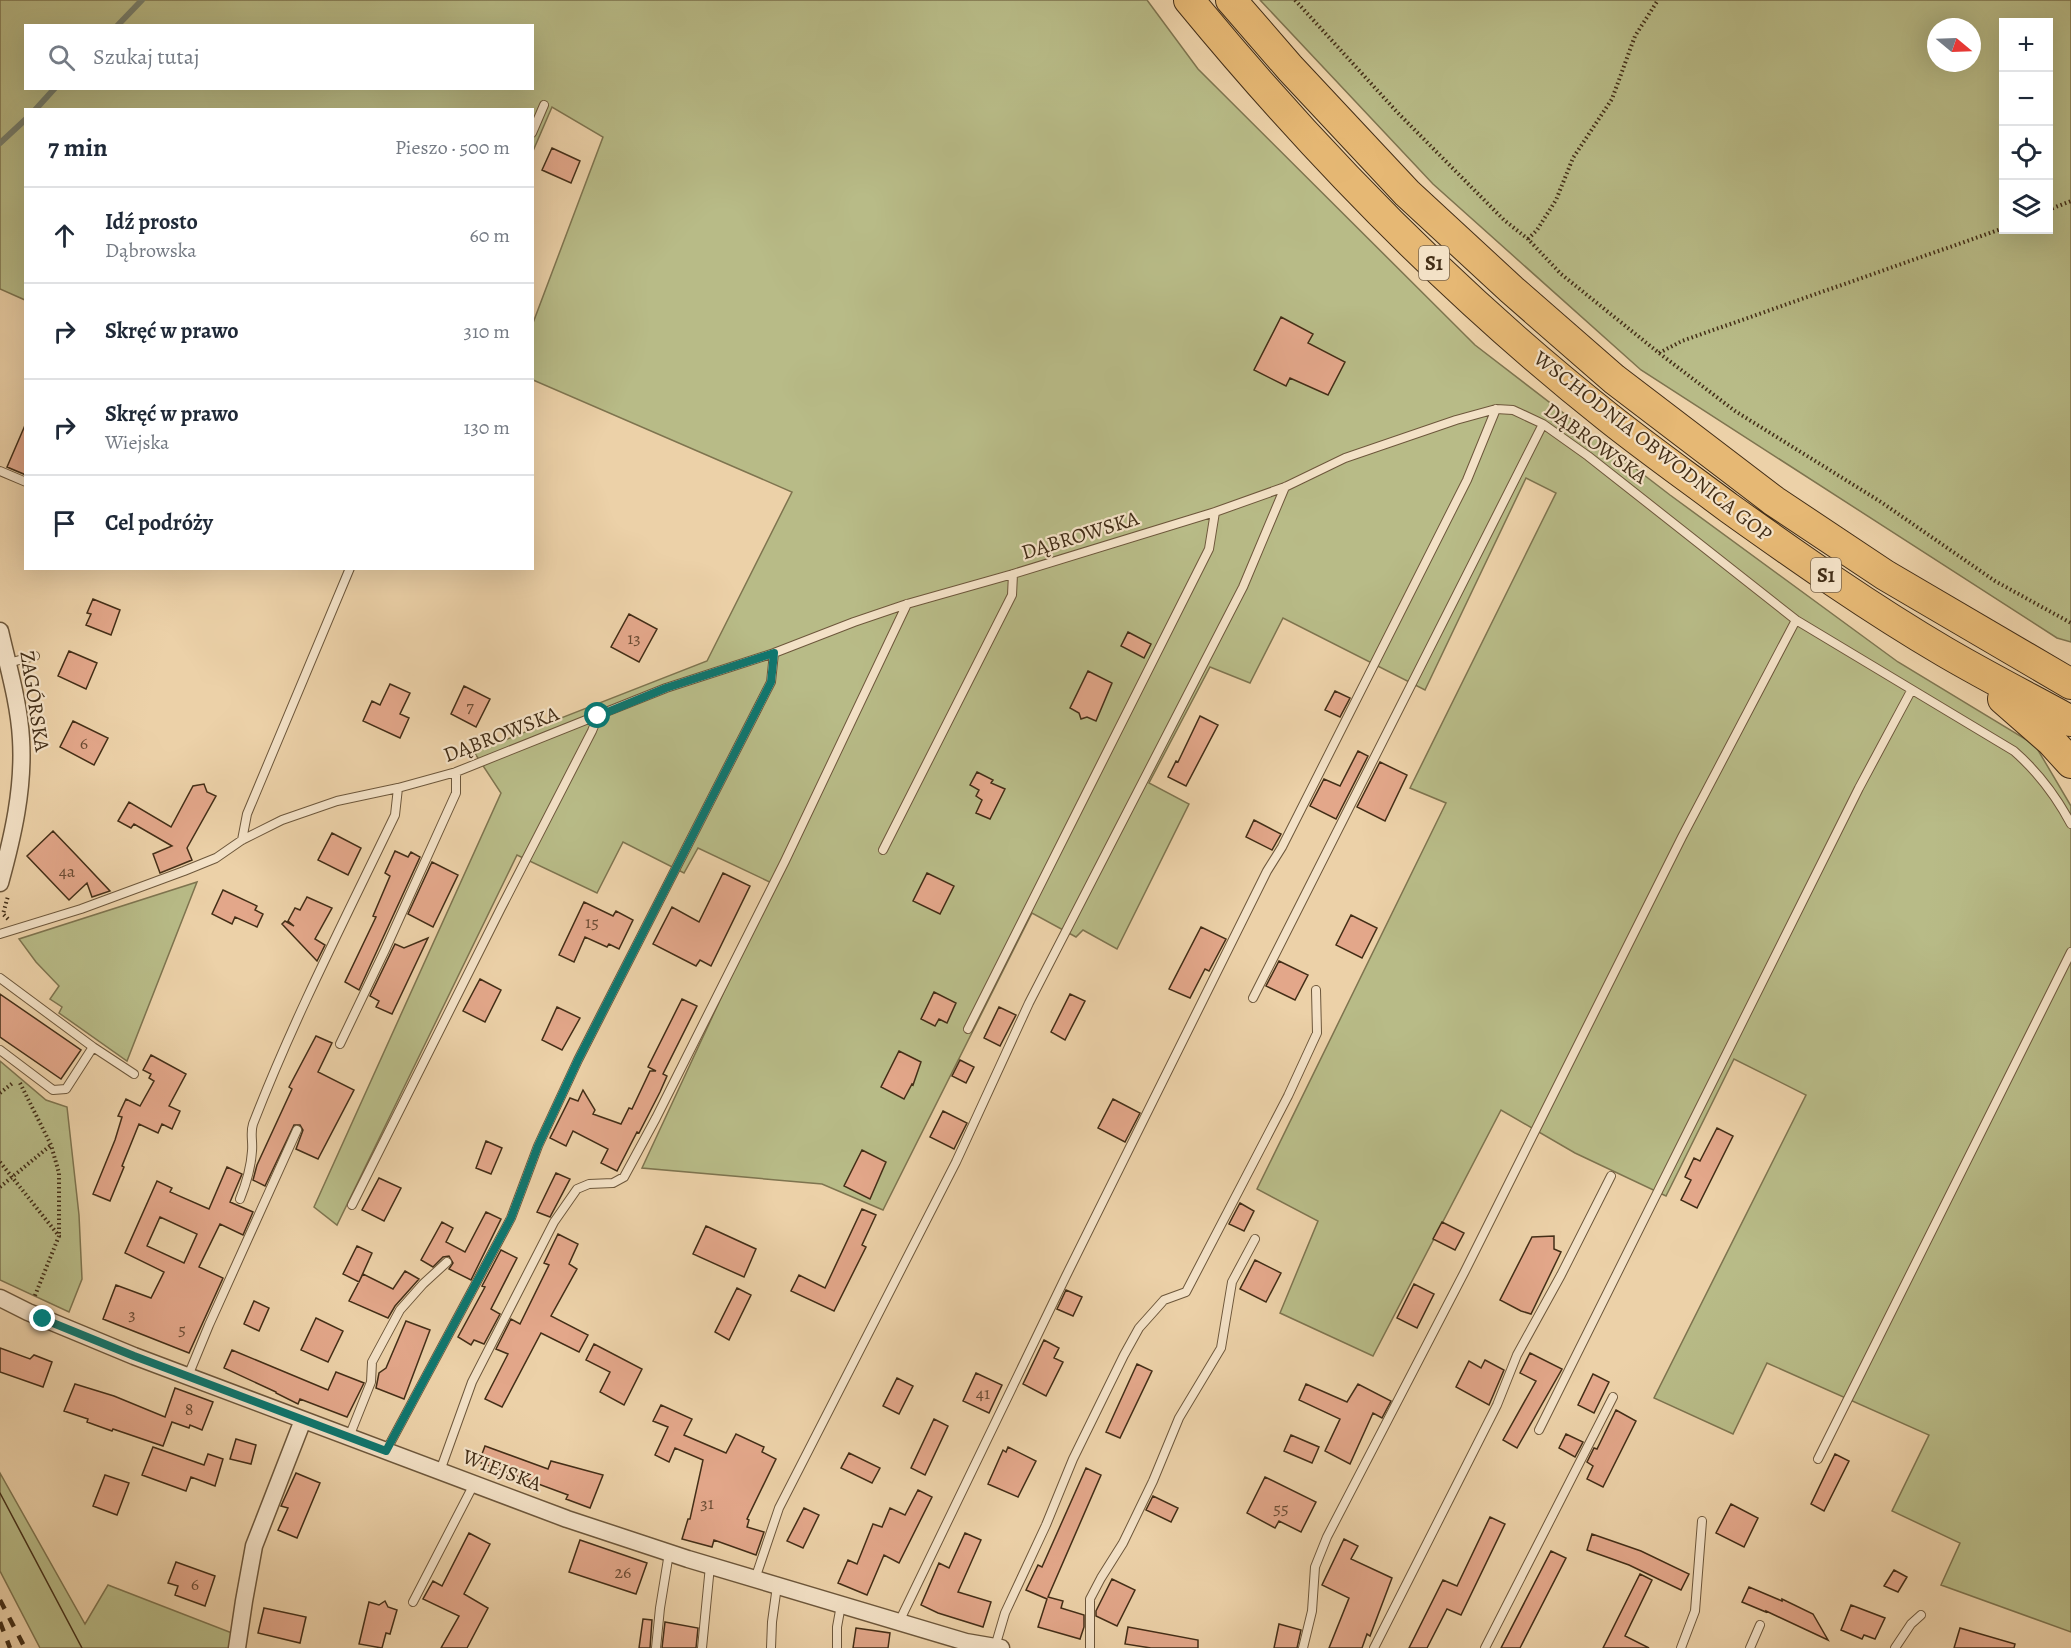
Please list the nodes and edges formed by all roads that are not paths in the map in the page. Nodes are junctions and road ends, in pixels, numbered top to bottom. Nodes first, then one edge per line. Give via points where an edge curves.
1 (1189, 0) edge
2 (1232, 0) edge
3 (544, 105) dead end
4 (534, 128) edge
5 (1496, 410) junction
6 (1543, 424) junction
7 (0, 471) edge
8 (24, 481) edge
9 (1285, 488) junction
10 (1215, 512) junction
11 (349, 570) edge
12 (1013, 574) junction
13 (907, 604) junction
14 (1796, 620) junction
15 (0, 631) edge
16 (1999, 643) junction
17 (1945, 652) junction
18 (774, 653) junction
19 (35, 656) dead end
20 (8, 663) junction
21 (2071, 663) edge
22 (2071, 684) edge
23 (1911, 691) junction
24 (598, 716) junction
25 (2071, 721) edge
26 (2071, 763) edge
27 (456, 771) junction
28 (398, 788) junction
29 (2071, 824) edge
30 (242, 840) junction
31 (883, 850) dead end
32 (0, 883) edge
33 (0, 933) edge
34 (2071, 952) edge
35 (0, 978) edge
36 (1316, 990) dead end
37 (1253, 998) dead end
38 (968, 1029) dead end
39 (340, 1044) dead end
40 (93, 1047) junction
41 (0, 1050) edge
42 (134, 1074) dead end
43 (297, 1130) dead end
44 (1611, 1176) dead end
45 (240, 1199) dead end
46 (352, 1205) dead end
47 (1255, 1239) dead end
48 (447, 1262) dead end
49 (0, 1298) edge
50 (188, 1376) junction
51 (1613, 1397) dead end
52 (303, 1419) junction
53 (1539, 1430) dead end
54 (349, 1437) junction
55 (386, 1451) junction
56 (1818, 1459) dead end
57 (440, 1471) junction
58 (474, 1484) junction
59 (1702, 1521) dead end
60 (669, 1553) junction
61 (710, 1566) junction
62 (756, 1579) junction
63 (777, 1586) junction
64 (413, 1602) dead end
65 (841, 1605) junction
66 (1921, 1615) dead end
67 (899, 1622) junction
68 (1760, 1624) dead end
69 (980, 1646) edge
70 (237, 1648) edge
71 (656, 1648) edge
72 (702, 1648) edge
73 (771, 1648) edge
74 (837, 1648) edge
75 (1090, 1648) edge
76 (1303, 1648) edge
77 (1374, 1648) edge
78 (1485, 1648) edge
79 (1682, 1648) edge
80 (1750, 1648) edge
81 (1895, 1648) edge

1 - 17 highway, WSCHODNIA OBWODNICA GOP / S1 via 1377,209 1521,344 1609,418 1792,554
2 - 16 highway, WSCHODNIA OBWODNICA GOP / S1 via 1407,193 1614,379 1774,501 1885,575
3 - 4 lane
5 - 6 lane, DĄBROWSKA via 1513,410
5 - 9 lane, DĄBROWSKA via 1345,458
5 - 67 lane via 1467,480 1267,871
6 - 14 lane, DĄBROWSKA
6 - 37 lane
7 - 8 lane
9 - 10 lane, DĄBROWSKA
9 - 62 lane via 1243,587 1034,993 956,1162 779,1508
10 - 12 lane, DĄBROWSKA
10 - 38 lane via 1209,549
11 - 30 lane via 247,814
12 - 13 lane, DĄBROWSKA
12 - 31 lane via 1012,596
13 - 18 lane, DĄBROWSKA
13 - 57 lane via 785,861 624,1178 577,1189 554,1222 472,1382
14 - 23 lane, DĄBROWSKA
14 - 76 lane via 1676,848 1459,1284 1327,1537 1315,1567 1312,1611
15 - 20 street, ZAGÓRSKA
16 - 21 highway
16 - 22 highway, WSCHODNIA OBWODNICA GOP / S1
17 - 25 highway, WSCHODNIA OBWODNICA GOP / S1
17 - 26 highway via 2028,719
18 - 24 lane, DĄBROWSKA via 666,688
18 - 55 lane via 771,682 578,1060 538,1146 511,1218
19 - 20 lane
20 - 32 street, ZAGÓRSKA via 22,763 16,818
23 - 29 lane, DĄBROWSKA via 2014,751 2046,784
23 - 53 lane
24 - 27 lane, DĄBROWSKA
24 - 46 lane
27 - 28 lane, DĄBROWSKA
27 - 39 lane via 456,793
28 - 30 lane, DĄBROWSKA via 337,801 282,820
28 - 45 lane via 395,815 267,1089 251,1131 247,1182
30 - 33 lane, DĄBROWSKA via 216,858 146,887
34 - 56 lane
35 - 40 lane
36 - 69 lane via 1317,1033 1288,1096 1186,1292 1164,1300 1139,1328 1073,1459 1005,1613
40 - 41 lane via 66,1089 53,1090
40 - 42 lane
43 - 50 lane
44 - 77 lane via 1517,1355 1497,1405
47 - 75 lane via 1232,1282 1221,1348 1179,1418 1123,1543 1090,1599
48 - 54 lane via 400,1310 372,1362 371,1382
49 - 50 street, WIEJSKA
50 - 52 street, WIEJSKA
51 - 78 lane
52 - 54 street, WIEJSKA
52 - 70 street via 254,1546
54 - 55 street, WIEJSKA
55 - 57 street, WIEJSKA
57 - 58 street, WIEJSKA
58 - 60 street, WIEJSKA
58 - 64 lane
59 - 79 lane via 1695,1611
60 - 61 street, WIEJSKA
60 - 71 lane
61 - 62 street, WIEJSKA
61 - 72 lane
62 - 63 street, WIEJSKA
63 - 65 street, WIEJSKA
63 - 73 lane
65 - 67 street, WIEJSKA
65 - 74 lane
66 - 81 lane
67 - 69 street, WIEJSKA
68 - 80 lane

